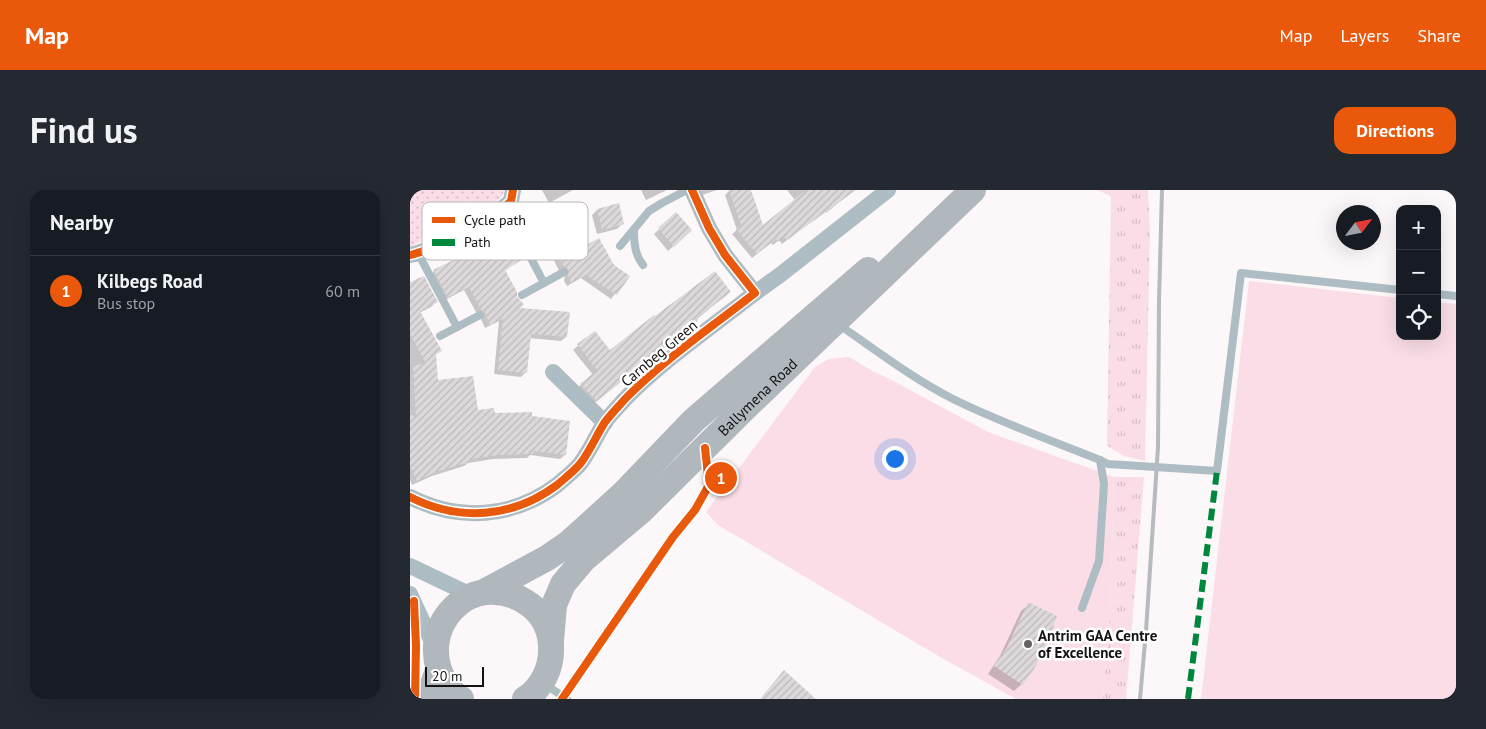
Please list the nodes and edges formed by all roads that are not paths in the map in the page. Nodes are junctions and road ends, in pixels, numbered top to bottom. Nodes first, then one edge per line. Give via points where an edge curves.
1 (513, 190) edge
2 (687, 190) edge
3 (692, 190) edge
4 (888, 190) edge
5 (963, 190) edge
6 (973, 190) edge
7 (510, 202) edge
8 (634, 230) junction
9 (620, 246) dead end
10 (414, 254) edge
11 (532, 260) edge
12 (643, 265) dead end
13 (564, 272) dead end
14 (544, 283) junction
15 (1396, 290) edge
16 (755, 292) junction
17 (1441, 294) edge
18 (522, 295) dead end
19 (1456, 296) edge
20 (831, 314) junction
21 (480, 315) dead end
22 (458, 327) junction
23 (440, 336) dead end
24 (553, 372) dead end
25 (605, 423) junction
26 (1100, 460) junction
27 (410, 498) edge
28 (410, 566) edge
29 (477, 593) junction
30 (410, 594) edge
31 (1082, 608) dead end
32 (551, 641) junction
33 (436, 658) junction
34 (534, 690) edge
35 (428, 699) edge
36 (461, 699) edge
37 (567, 699) edge

1 - 7 street
2 - 8 lane via 649,211
3 - 16 street via 709,228
4 - 16 street, Carnbeg Green
5 - 20 highway, Ballymena Road
6 - 20 highway, Ballymena Road
8 - 9 lane
8 - 12 lane via 638,259
10 - 22 lane
11 - 14 lane
13 - 14 lane
14 - 18 lane
15 - 26 lane via 1241,273 1217,471 1108,464
16 - 25 street, Carnbeg Green via 666,363 626,398
17 - 19 lane
20 - 26 lane via 845,329 951,398
20 - 29 highway, Ballymena Road via 694,420 623,494 569,543 547,558
20 - 32 highway, Ballymena Road via 745,408 641,511 579,565 563,584 554,605
21 - 22 lane
22 - 23 lane
24 - 25 street
25 - 27 street, Carnbeg Green via 579,466 550,490 516,508 469,514 434,508
26 - 31 lane via 1104,484 1098,561
28 - 29 street
29 - 32 highway via 502,592 520,597 535,608 546,623
29 - 33 highway, Ballymena Road via 459,601 441,621 436,633
30 - 33 street
32 - 34 highway, Ballymena Road via 548,669
33 - 35 highway, Ballymena Road
33 - 36 highway via 448,688
34 - 37 lane

